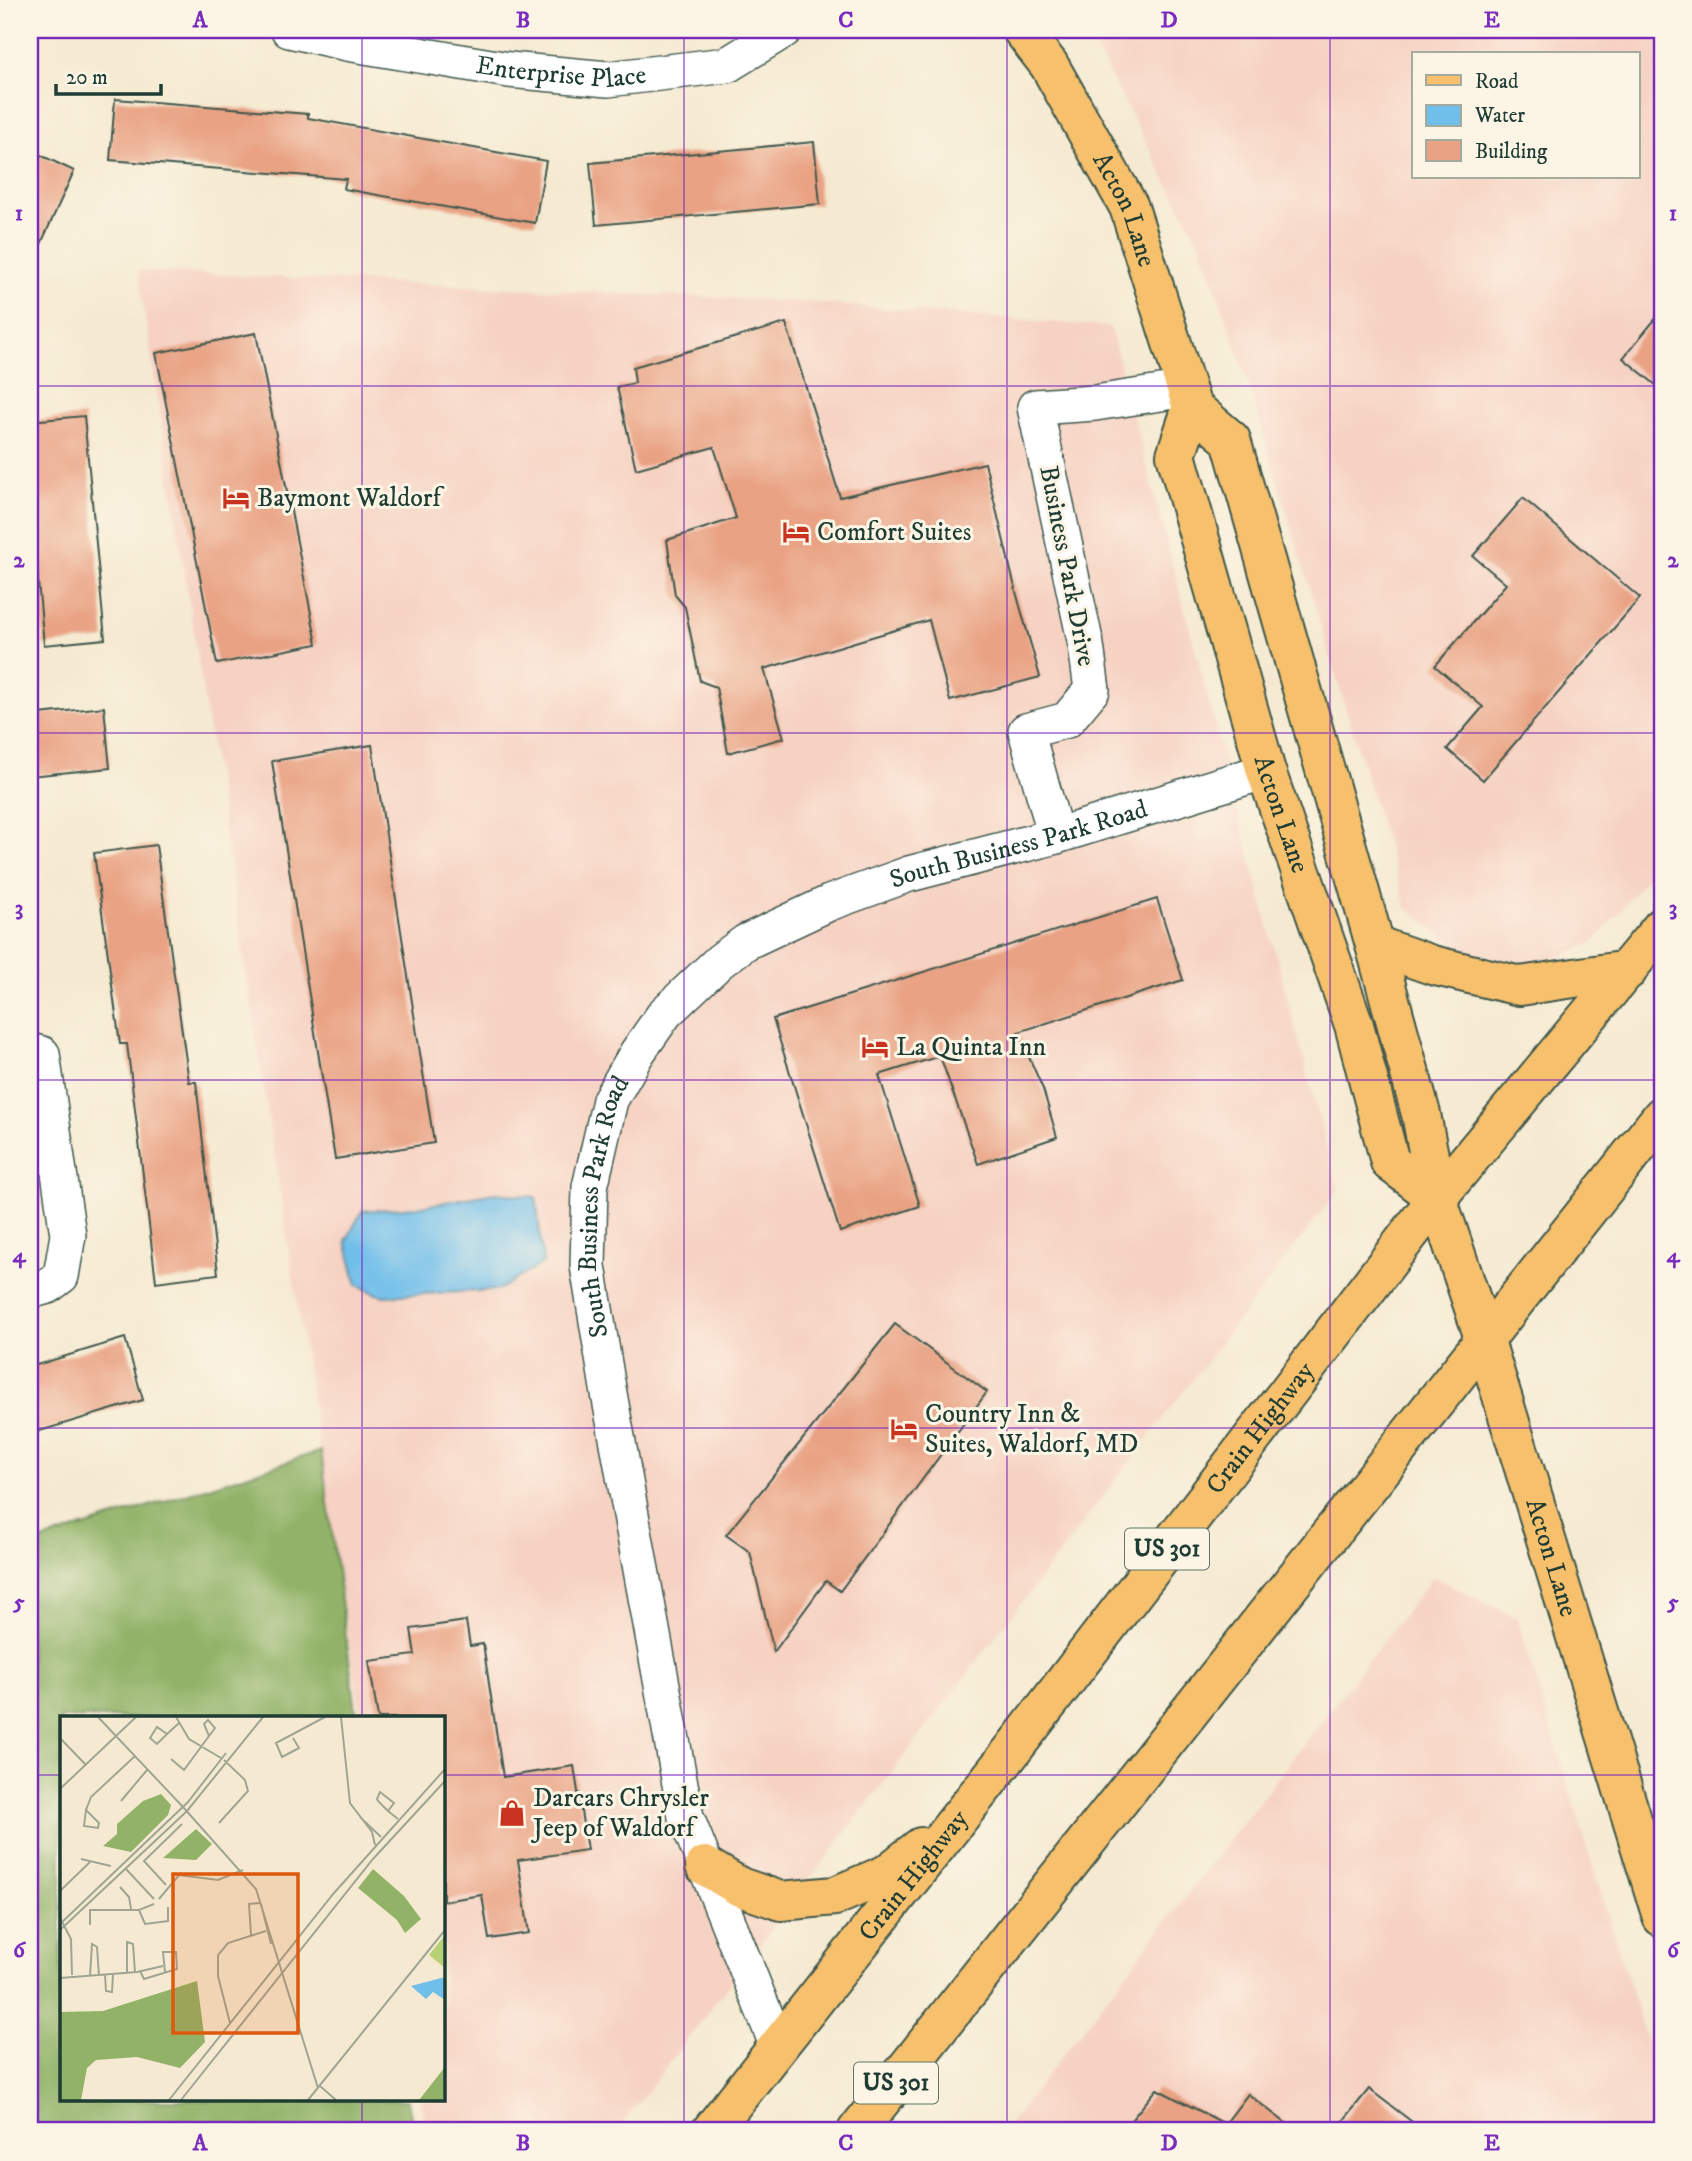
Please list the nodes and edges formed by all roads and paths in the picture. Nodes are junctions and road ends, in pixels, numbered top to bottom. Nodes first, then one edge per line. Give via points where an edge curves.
1 (289, 30) edge
2 (784, 30) edge
3 (1022, 30) edge
4 (1189, 398) junction
5 (1266, 771) junction
6 (1056, 836) junction
7 (1662, 927) edge
8 (1375, 945) junction
9 (1628, 970) junction
10 (30, 1051) edge
11 (1662, 1116) edge
12 (1437, 1198) junction
13 (30, 1291) edge
14 (1485, 1341) junction
15 (1011, 1752) junction
16 (705, 1866) junction
17 (1662, 1917) edge
18 (778, 2047) junction
19 (711, 2131) edge
20 (857, 2131) edge

1 - 2 street, Enterprise Place via 482,65 608,79 727,65
3 - 4 main road, Acton Lane via 1049,65 1129,207
4 - 5 main road, Acton Lane via 1176,455
4 - 6 street, Business Park Drive via 1035,407 1086,645 1091,690 1067,720 1026,731
4 - 8 main road, Acton Lane via 1231,440
5 - 6 street, South Business Park Road
5 - 12 main road, Acton Lane via 1354,1025 1390,1162
6 - 16 street, South Business Park Road via 909,874 829,903 746,942 664,1013 610,1100 590,1187 587,1266 686,1817
7 - 9 main road, Crain Highway / US 301
8 - 9 main road via 1432,965 1520,986
8 - 12 main road, Acton Lane
9 - 12 main road, Crain Highway / US 301
10 - 13 street via 42,1054 68,1235 61,1276
11 - 14 main road, US 301
12 - 14 main road, Acton Lane
12 - 15 main road, Crain Highway / US 301
14 - 17 main road, Acton Lane
14 - 20 main road, US 301
15 - 16 main road via 931,1838 887,1874 835,1896 781,1901 740,1888
15 - 18 main road, Crain Highway / US 301
16 - 18 street, South Business Park Road
18 - 19 main road, Crain Highway / US 301

